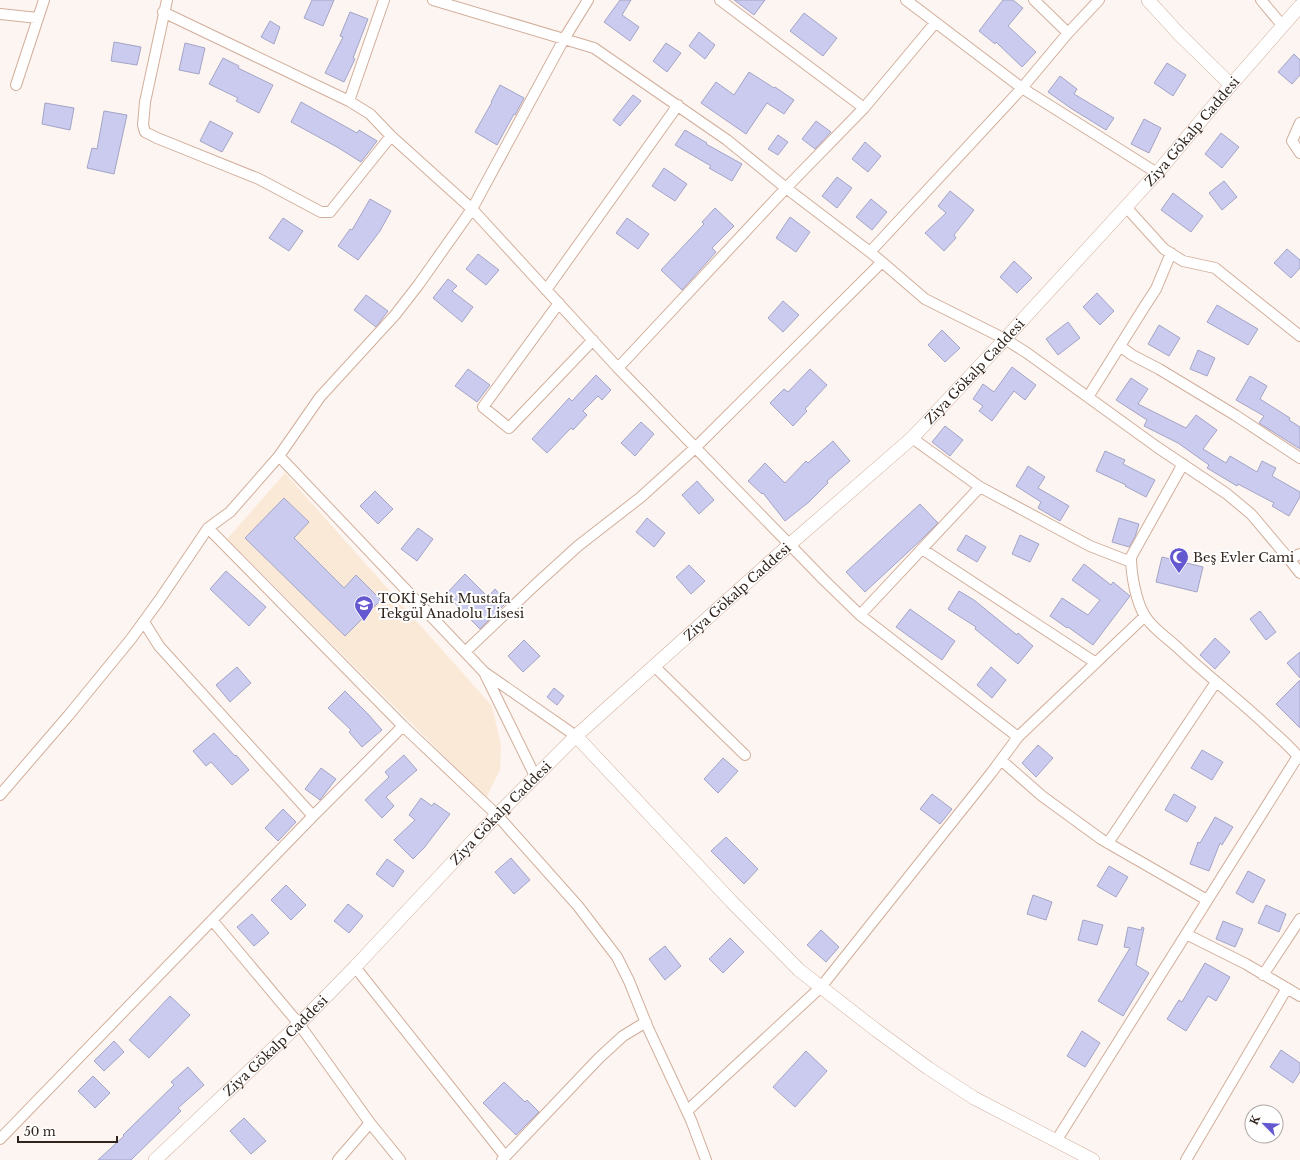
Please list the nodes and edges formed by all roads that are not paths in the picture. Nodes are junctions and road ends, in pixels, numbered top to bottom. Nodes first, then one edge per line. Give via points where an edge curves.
1 (44, 0) edge
2 (166, 0) edge
3 (384, 0) edge
4 (433, 0) edge
5 (588, 0) edge
6 (720, 0) edge
7 (906, 0) edge
8 (1034, 0) edge
9 (1099, 0) edge
10 (1148, 0) edge
11 (1261, 0) edge
12 (1300, 6) edge
13 (163, 12) junction
14 (0, 14) edge
15 (38, 18) junction
16 (935, 23) junction
17 (1282, 25) junction
18 (1068, 33) junction
19 (564, 39) junction
20 (16, 85) dead end
21 (1231, 85) junction
22 (1022, 88) junction
23 (349, 101) junction
24 (678, 105) junction
25 (864, 108) junction
26 (1300, 123) edge
27 (391, 136) junction
28 (1300, 153) edge
29 (1156, 173) junction
30 (786, 188) junction
31 (1126, 207) junction
32 (472, 209) junction
33 (870, 252) junction
34 (1171, 253) junction
35 (882, 262) junction
36 (546, 290) junction
37 (559, 303) junction
38 (1300, 336) edge
39 (1005, 339) junction
40 (593, 340) junction
41 (1120, 346) junction
42 (618, 368) junction
43 (1088, 397) junction
44 (912, 438) junction
45 (696, 448) junction
46 (279, 456) junction
47 (1300, 458) edge
48 (1183, 464) junction
49 (980, 487) junction
50 (208, 528) junction
51 (789, 545) junction
52 (922, 549) junction
53 (1300, 554) edge
54 (1290, 559) junction
55 (1131, 562) junction
56 (1300, 573) edge
57 (860, 615) junction
58 (1145, 616) junction
59 (144, 622) junction
60 (465, 652) junction
61 (1096, 663) junction
62 (654, 666) junction
63 (484, 672) junction
64 (1216, 682) junction
65 (403, 726) junction
66 (576, 736) junction
67 (1018, 737) junction
68 (745, 755) dead end
69 (1299, 758) edge
70 (1001, 760) junction
71 (535, 776) junction
72 (0, 795) edge
73 (497, 815) junction
74 (313, 816) junction
75 (1108, 843) junction
76 (1207, 900) junction
77 (1300, 919) edge
78 (212, 920) junction
79 (1186, 934) junction
80 (355, 967) junction
81 (1264, 975) junction
82 (820, 987) junction
83 (1287, 988) junction
84 (1300, 996) edge
85 (646, 1022) junction
86 (299, 1024) junction
87 (686, 1111) junction
88 (370, 1124) junction
89 (0, 1139) edge
90 (1056, 1141) junction
91 (504, 1158) edge
92 (155, 1160) edge
93 (338, 1160) edge
94 (400, 1160) edge
95 (706, 1160) edge
96 (1093, 1160) edge
97 (1186, 1160) edge

1 - 15 street
2 - 13 street
3 - 23 street
4 - 19 street
5 - 19 street
6 - 25 street
7 - 16 street
8 - 18 street
9 - 18 street
10 - 21 street
11 - 17 street
12 - 17 street, Ziya Gökalp Caddesi
13 - 23 street
13 - 27 street via 145,102 145,132 259,179 321,212 330,212
14 - 15 street
15 - 20 street
16 - 22 street
16 - 25 street
17 - 21 street, Ziya Gökalp Caddesi
18 - 22 street
19 - 24 street via 594,48
19 - 32 street
21 - 29 street, Ziya Gökalp Caddesi
22 - 29 street
22 - 33 street
23 - 27 street via 370,114
24 - 30 street via 727,140
24 - 36 street
25 - 30 street
26 - 28 street via 1292,141
27 - 32 street
29 - 31 street, Ziya Gökalp Caddesi
30 - 33 street
30 - 42 street
31 - 34 street via 1164,249
31 - 39 street, Ziya Gökalp Caddesi
32 - 36 street
32 - 46 street via 395,315 320,397
33 - 35 street
34 - 38 street via 1183,261 1214,268
34 - 41 street via 1156,290
35 - 39 street via 925,299
35 - 45 street
36 - 37 street
37 - 40 street
37 - 40 street via 484,407 509,428
39 - 43 street
39 - 44 street, Ziya Gökalp Caddesi
40 - 42 street
41 - 43 street
41 - 47 street via 1235,415
42 - 45 street
43 - 48 street
44 - 49 street
44 - 51 street, Ziya Gökalp Caddesi
45 - 51 street
45 - 60 street via 641,497 578,546
46 - 50 street via 230,512
46 - 60 street
48 - 54 street via 1251,514
48 - 55 street via 1131,557
49 - 52 street
49 - 55 street via 1090,546
50 - 59 street
50 - 65 street
51 - 57 street
51 - 62 street, Ziya Gökalp Caddesi
52 - 57 street
52 - 61 street
53 - 54 street
54 - 56 street
55 - 58 street via 1137,595
57 - 67 street
58 - 61 street
58 - 64 street via 1157,630
59 - 72 street
59 - 74 street via 159,646
60 - 63 street
61 - 67 street
62 - 66 street, Ziya Gökalp Caddesi
62 - 68 street
63 - 66 street
63 - 71 street
64 - 69 street via 1254,714
64 - 75 street
65 - 73 street
65 - 74 street
66 - 71 street, Ziya Gökalp Caddesi
66 - 82 street via 742,912 799,970
67 - 70 street
69 - 76 street
70 - 75 street via 1042,796
70 - 82 street
71 - 73 street, Ziya Gökalp Caddesi
73 - 80 street, Ziya Gökalp Caddesi
73 - 85 street via 578,906 617,957
74 - 78 street
75 - 76 street
76 - 79 street
77 - 81 street
78 - 86 street
78 - 89 street
79 - 81 street
79 - 90 street
80 - 86 street, Ziya Gökalp Caddesi
80 - 91 street
81 - 83 street
82 - 87 street
82 - 90 street via 928,1068 974,1098
83 - 84 street
83 - 97 street
85 - 87 street
85 - 91 street via 623,1036 599,1058
86 - 88 street
86 - 92 street, Ziya Gökalp Caddesi
87 - 95 street
88 - 93 street
88 - 94 street
90 - 96 street

